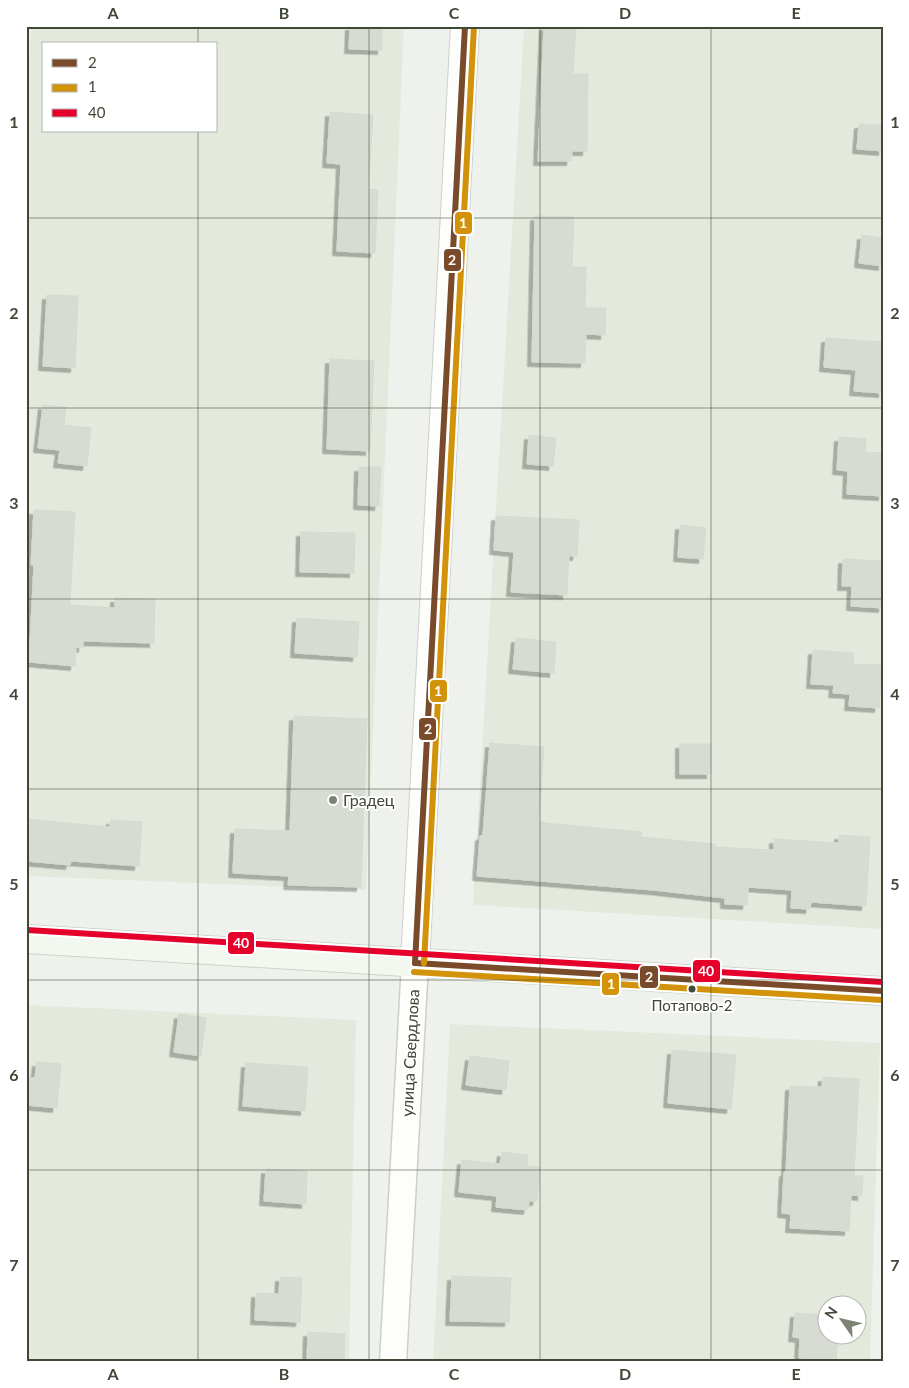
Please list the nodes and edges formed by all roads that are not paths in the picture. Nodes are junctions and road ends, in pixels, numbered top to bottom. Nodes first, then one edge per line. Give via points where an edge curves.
1 (465, 26) edge
2 (26, 939) edge
3 (415, 963) junction
4 (883, 991) edge
5 (393, 1362) edge

1 - 3 street, улица Свердлова
2 - 3 main road
3 - 4 main road
3 - 5 street, улица Свердлова

